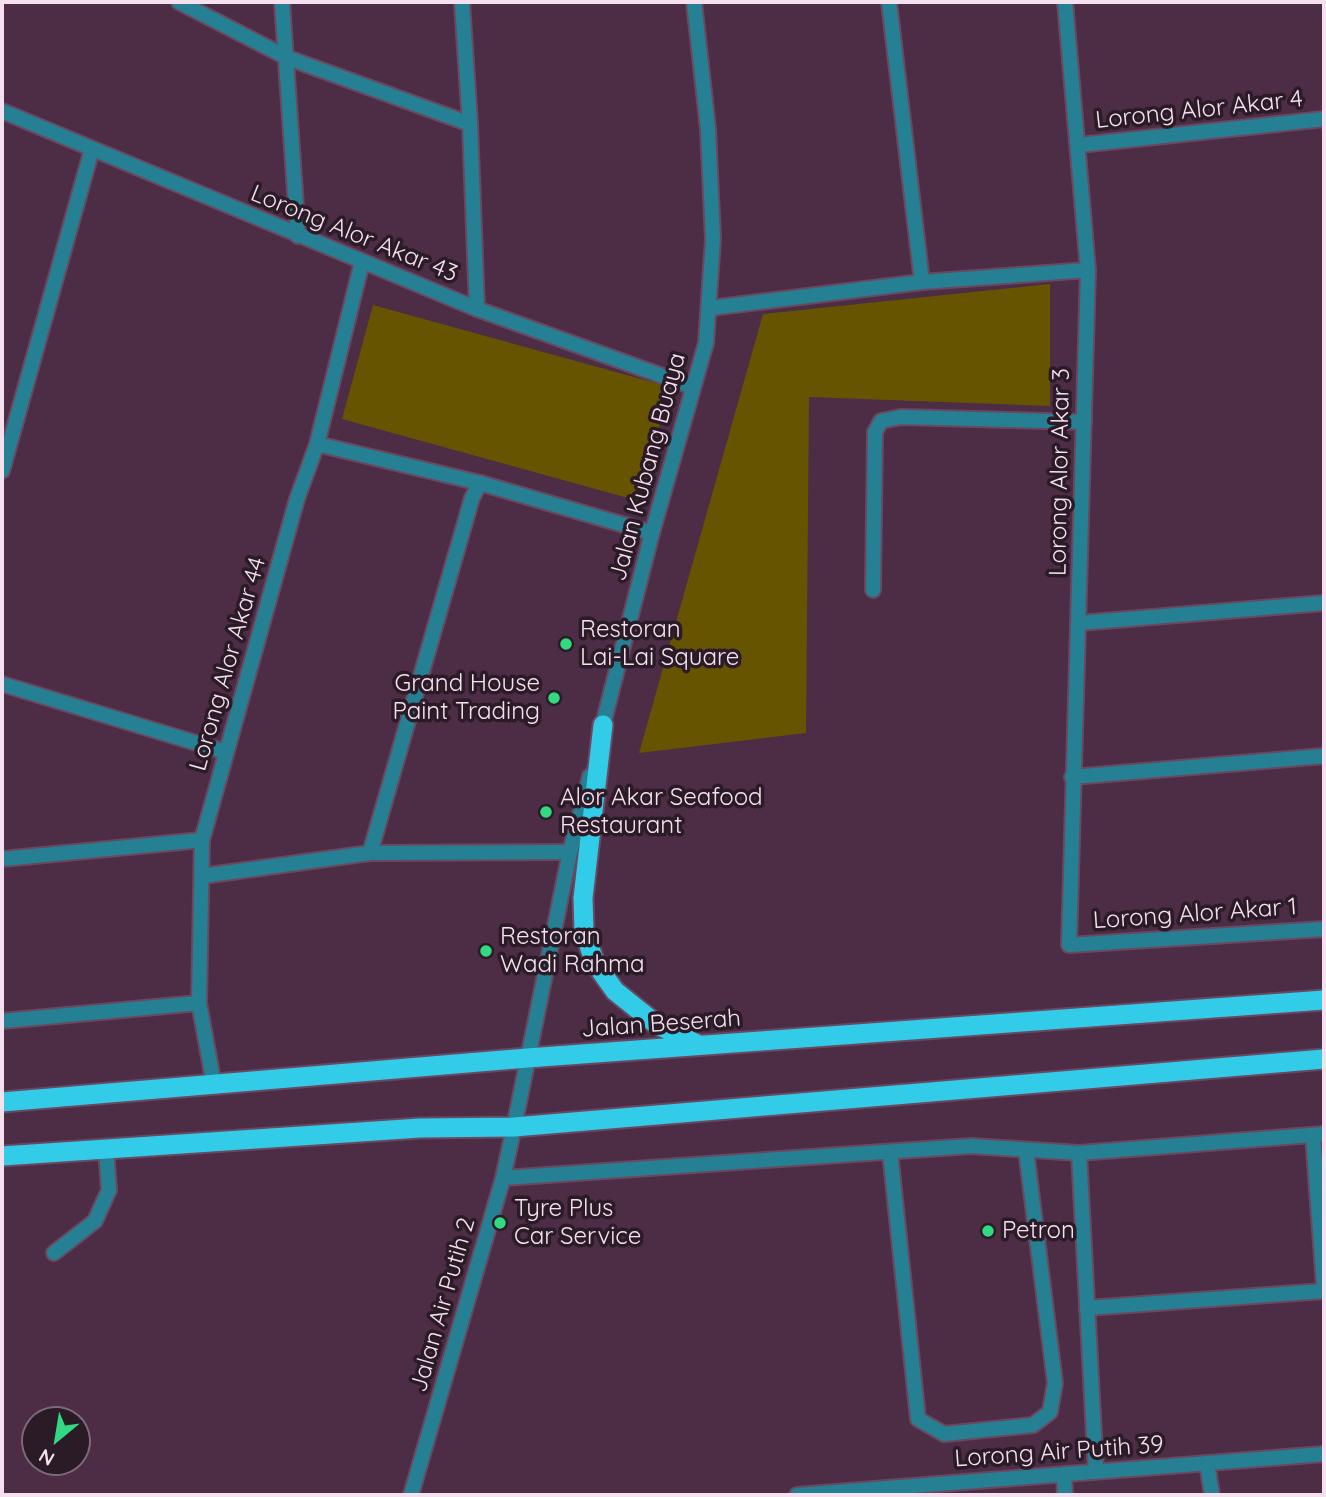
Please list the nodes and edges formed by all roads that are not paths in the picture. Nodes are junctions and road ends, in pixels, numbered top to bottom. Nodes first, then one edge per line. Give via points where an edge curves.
1 (179, 2) edge
2 (282, 2) edge
3 (462, 2) edge
4 (694, 2) edge
5 (889, 2) edge
6 (1065, 2) edge
7 (288, 58) junction
8 (2, 111) edge
9 (1324, 119) edge
10 (470, 124) junction
11 (1079, 145) junction
12 (92, 149) junction
13 (298, 236) junction
14 (362, 262) junction
15 (1088, 270) junction
16 (922, 282) junction
17 (710, 308) junction
18 (477, 309) junction
19 (693, 387) junction
20 (1084, 422) junction
21 (317, 444) junction
22 (2, 471) edge
23 (481, 482) junction
24 (652, 533) junction
25 (873, 590) dead end
26 (1324, 603) edge
27 (1079, 623) junction
28 (2, 684) edge
29 (603, 725) junction
30 (226, 752) junction
31 (1324, 756) edge
32 (1072, 777) junction
33 (202, 840) junction
34 (570, 852) junction
35 (370, 853) junction
36 (2, 859) edge
37 (202, 876) junction
38 (1324, 929) edge
39 (1069, 945) joint
40 (1324, 1000) edge
41 (199, 1003) junction
42 (2, 1021) edge
43 (699, 1045) junction
44 (527, 1058) junction
45 (1324, 1059) edge
46 (214, 1085) junction
47 (2, 1102) edge
48 (514, 1127) junction
49 (1319, 1135) edge
50 (106, 1149) junction
51 (1027, 1150) junction
52 (890, 1152) junction
53 (1079, 1153) junction
54 (2, 1156) edge
55 (503, 1178) junction
56 (54, 1253) dead end
57 (1324, 1285) edge
58 (1324, 1292) edge
59 (1087, 1308) junction
60 (1324, 1454) edge
61 (1207, 1463) junction
62 (1096, 1472) junction
63 (1065, 1474) junction
64 (411, 1495) edge
65 (797, 1495) edge
66 (1065, 1495) edge
67 (1212, 1495) edge

1 - 7 street
2 - 7 street
3 - 10 street
4 - 17 street, Jalan Kubang Buaya via 709,142
5 - 16 street
6 - 11 street, Lorong Alor Akar 3
7 - 10 street
7 - 13 street
8 - 12 street, Lorong Alor Akar 43
9 - 11 street, Lorong Alor Akar 4
10 - 18 street
11 - 15 street, Lorong Alor Akar 3
12 - 13 street, Lorong Alor Akar 43
12 - 22 street
13 - 14 street, Lorong Alor Akar 43
14 - 18 street, Lorong Alor Akar 43
14 - 21 street, Lorong Alor Akar 44
15 - 16 street
15 - 20 street, Lorong Alor Akar 3
16 - 17 street
17 - 19 street, Jalan Kubang Buaya
18 - 19 street, Lorong Alor Akar 43
19 - 24 street, Jalan Kubang Buaya
20 - 25 street via 901,417 881,421 875,432
20 - 27 street, Lorong Alor Akar 3
21 - 23 street
21 - 30 street, Lorong Alor Akar 44 via 297,499
23 - 24 street
23 - 35 street via 472,498
24 - 29 street, Jalan Kubang Buaya
26 - 27 street
27 - 32 street, Lorong Alor Akar 3
28 - 30 street
29 - 34 street, Jalan Kubang Buaya
29 - 43 highway via 583,898 584,931 594,963 615,991 656,1024
30 - 33 street, Lorong Alor Akar 44
31 - 32 street
32 - 39 street, Lorong Alor Akar 3
33 - 36 street
33 - 37 street, Lorong Alor Akar 44
34 - 35 street
34 - 44 street, Jalan Kubang Buaya
35 - 37 street
37 - 41 street, Lorong Alor Akar 44
38 - 39 street, Lorong Alor Akar 1
40 - 43 highway, Jalan Beserah
41 - 42 street
41 - 46 street, Lorong Alor Akar 44
43 - 44 highway, Jalan Beserah
44 - 46 highway, Jalan Beserah
44 - 48 street, Jalan Kubang Buaya
45 - 48 highway
46 - 47 highway, Jalan Beserah
48 - 50 highway via 420,1128
48 - 55 street, Jalan Air Putih 2
49 - 53 street
49 - 57 street
50 - 54 highway
50 - 56 street via 109,1190 95,1221
51 - 52 street via 971,1146
51 - 52 street via 1055,1383 1049,1412 1033,1425 944,1434 918,1419
51 - 53 street
52 - 55 street
53 - 59 street
55 - 64 street, Jalan Air Putih 2
58 - 59 street
59 - 62 street
60 - 61 street, Lorong Air Putih 39
61 - 62 street, Lorong Air Putih 39
61 - 67 street
62 - 63 street, Lorong Air Putih 39
63 - 65 street, Lorong Air Putih 39
63 - 66 street

